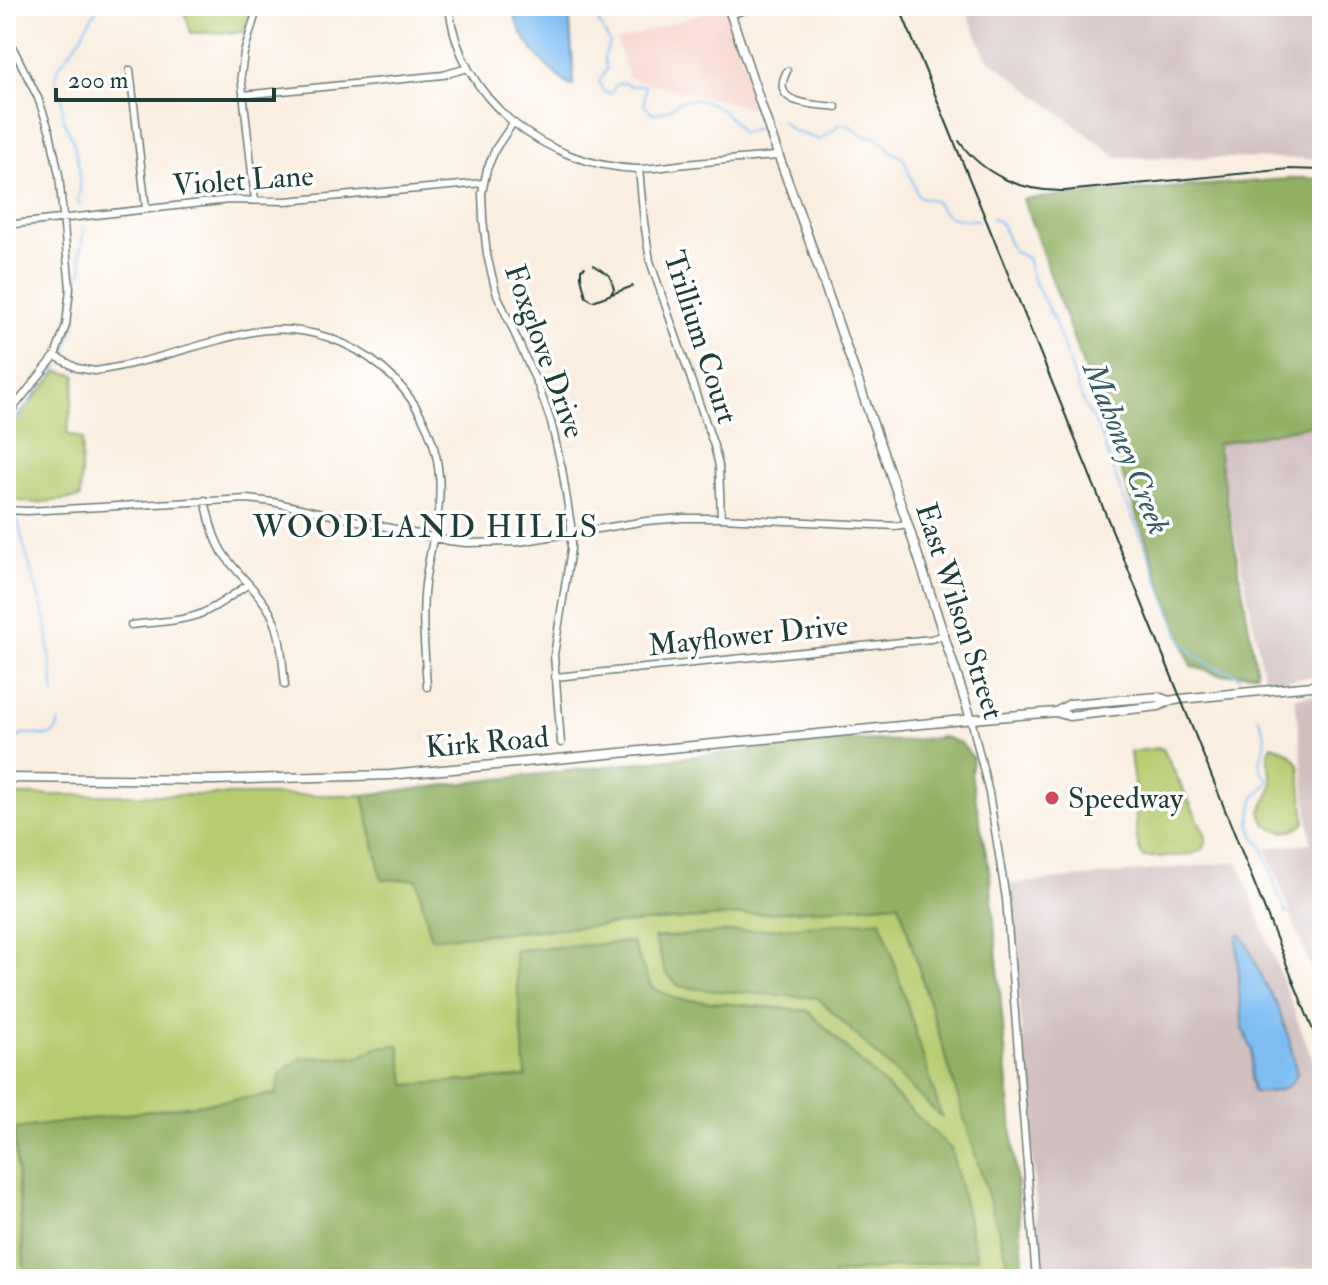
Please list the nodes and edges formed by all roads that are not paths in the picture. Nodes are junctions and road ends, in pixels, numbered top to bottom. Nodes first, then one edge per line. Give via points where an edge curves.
1 (258, 6) edge
2 (449, 6) edge
3 (757, 6) edge
4 (729, 10) edge
5 (6, 34) edge
6 (468, 68) junction
7 (130, 70) dead end
8 (787, 71) dead end
9 (243, 95) junction
10 (836, 107) dead end
11 (513, 123) junction
12 (778, 156) junction
13 (639, 169) junction
14 (483, 183) junction
15 (255, 200) junction
16 (146, 209) junction
17 (63, 219) junction
18 (6, 225) edge
19 (55, 356) junction
20 (6, 417) edge
21 (205, 500) junction
22 (6, 510) edge
23 (721, 518) junction
24 (907, 524) junction
25 (572, 533) junction
26 (433, 537) junction
27 (249, 584) junction
28 (131, 625) dead end
29 (945, 635) junction
30 (555, 677) junction
31 (285, 685) dead end
32 (1322, 685) edge
33 (427, 687) dead end
34 (971, 719) junction
35 (561, 743) dead end
36 (6, 778) edge
37 (1034, 1279) edge

1 - 9 street via 244,53
2 - 6 street
3 - 4 street
4 - 12 street, East Wilson Street
5 - 17 street via 50,132
6 - 9 street
6 - 11 street
7 - 16 street
8 - 10 street via 787,97
9 - 15 street
11 - 13 street via 578,159
11 - 14 street, Foxglove Drive via 492,155
12 - 13 street
12 - 24 street, East Wilson Street
13 - 23 street, Trillium Court via 650,261 714,446
14 - 15 street, Violet Lane
14 - 25 street, Foxglove Drive via 493,281 551,422
15 - 16 street, Violet Lane
16 - 17 street, Violet Lane
17 - 18 street, Violet Lane
17 - 19 street via 69,299
19 - 20 street
19 - 26 street via 95,371 274,329 319,335 351,347 397,382 429,432 440,486
21 - 22 street
21 - 26 street via 264,500
21 - 27 street via 217,542
23 - 24 street
23 - 25 street via 664,519
24 - 29 street, East Wilson Street
25 - 26 street via 502,544
25 - 30 street, Foxglove Drive
26 - 33 street via 424,598
27 - 28 street via 200,614
27 - 31 street via 277,628
29 - 30 street, Mayflower Drive
29 - 34 street, East Wilson Street
30 - 35 street, Foxglove Drive
32 - 34 street, Kirk Road via 1169,701 1158,697 1070,704 1056,712
34 - 36 street, Kirk Road via 390,775
34 - 37 street, East Wilson Street via 1006,899

